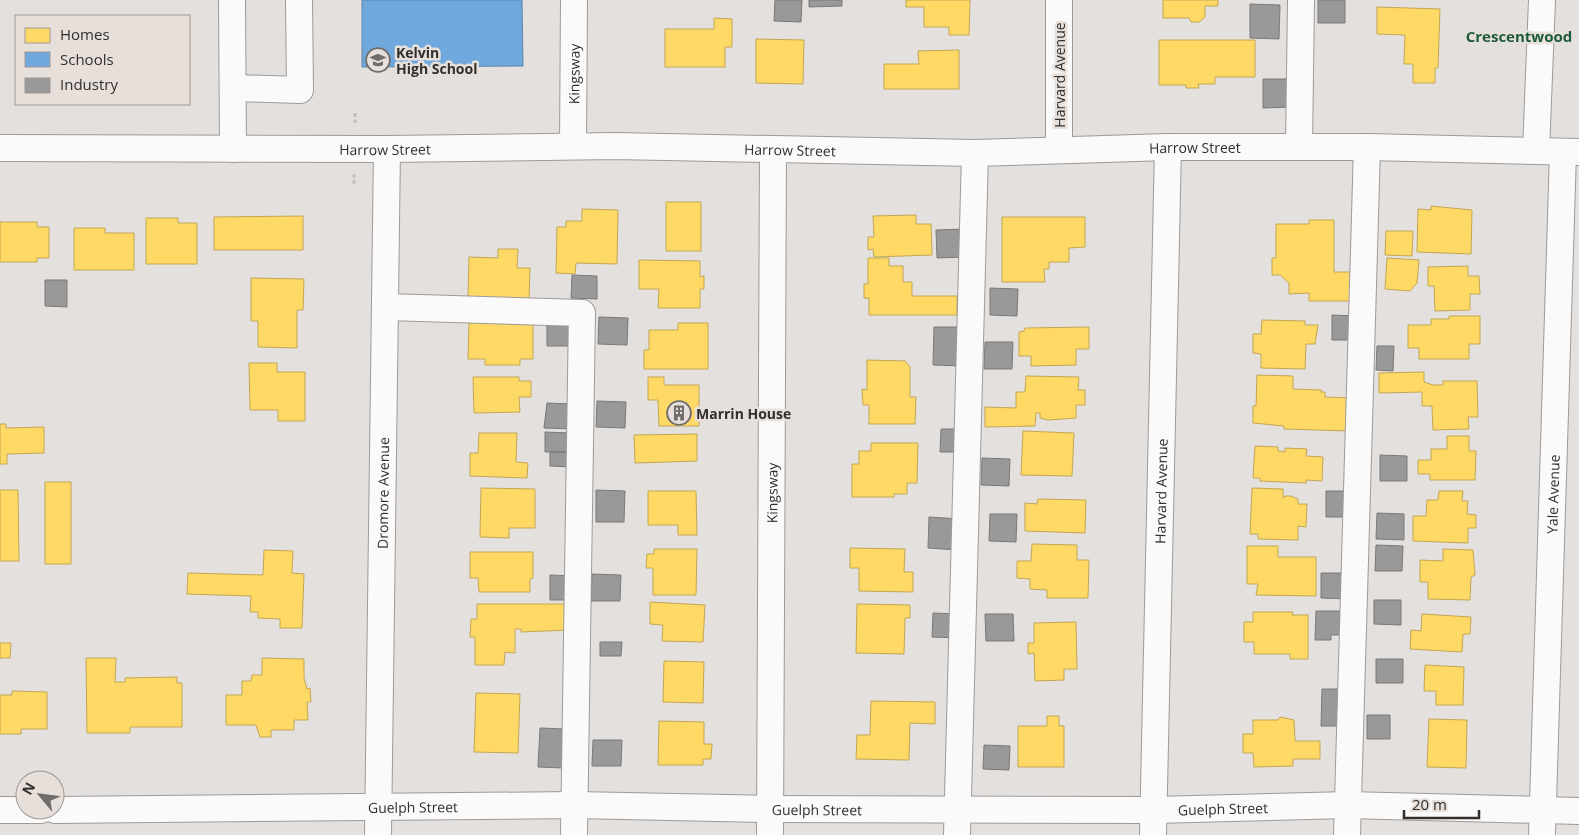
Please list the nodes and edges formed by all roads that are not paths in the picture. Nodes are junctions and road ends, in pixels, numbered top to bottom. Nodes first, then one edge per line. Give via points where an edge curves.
1 (232, 0) edge
2 (299, 0) edge
3 (574, 0) edge
4 (1059, 0) edge
5 (1300, 0) edge
6 (1542, 0) edge
7 (234, 88) junction
8 (573, 146) junction
9 (1367, 146) junction
10 (1168, 147) junction
11 (1299, 147) junction
12 (0, 148) edge
13 (233, 149) junction
14 (387, 149) junction
15 (1059, 149) junction
16 (773, 150) junction
17 (1536, 151) junction
18 (975, 152) junction
19 (1571, 152) edge
20 (386, 307) junction
21 (575, 805) junction
22 (1348, 805) junction
23 (378, 807) junction
24 (770, 809) junction
25 (958, 809) junction
26 (0, 810) edge
27 (15, 810) edge
28 (65, 810) edge
29 (1579, 811) edge
30 (1154, 822) edge
31 (1542, 822) edge
32 (378, 835) edge
33 (574, 835) edge
34 (770, 835) edge
35 (958, 835) edge
36 (1347, 835) edge

1 - 7 street
2 - 7 street via 300,90
3 - 8 street, Kingsway
4 - 15 street, Harvard Avenue
5 - 11 street
6 - 17 street
7 - 13 street
8 - 14 street, Harrow Street
8 - 16 street, Harrow Street
9 - 11 street, Harrow Street
9 - 17 street, Harrow Street
9 - 22 street
10 - 11 street, Harrow Street
10 - 15 street, Harrow Street
10 - 30 street, Harvard Avenue
12 - 13 street, Harrow Street
13 - 14 street, Harrow Street
14 - 20 street, Dromore Avenue
15 - 18 street, Harrow Street
16 - 18 street, Harrow Street
16 - 24 street, Kingsway
17 - 19 street, Harrow Street
18 - 25 street
19 - 31 street, Yale Avenue
20 - 21 street via 582,313
20 - 23 street, Dromore Avenue
21 - 23 street, Guelph Street
21 - 24 street, Guelph Street
21 - 33 street
22 - 30 street, Guelph Street
22 - 31 street, Guelph Street
22 - 36 street
23 - 28 street, Guelph Street
23 - 32 street, Dromore Avenue
24 - 25 street, Guelph Street
24 - 34 street, Kingsway
25 - 30 street, Guelph Street
25 - 35 street
26 - 27 street
29 - 31 street, Guelph Street

